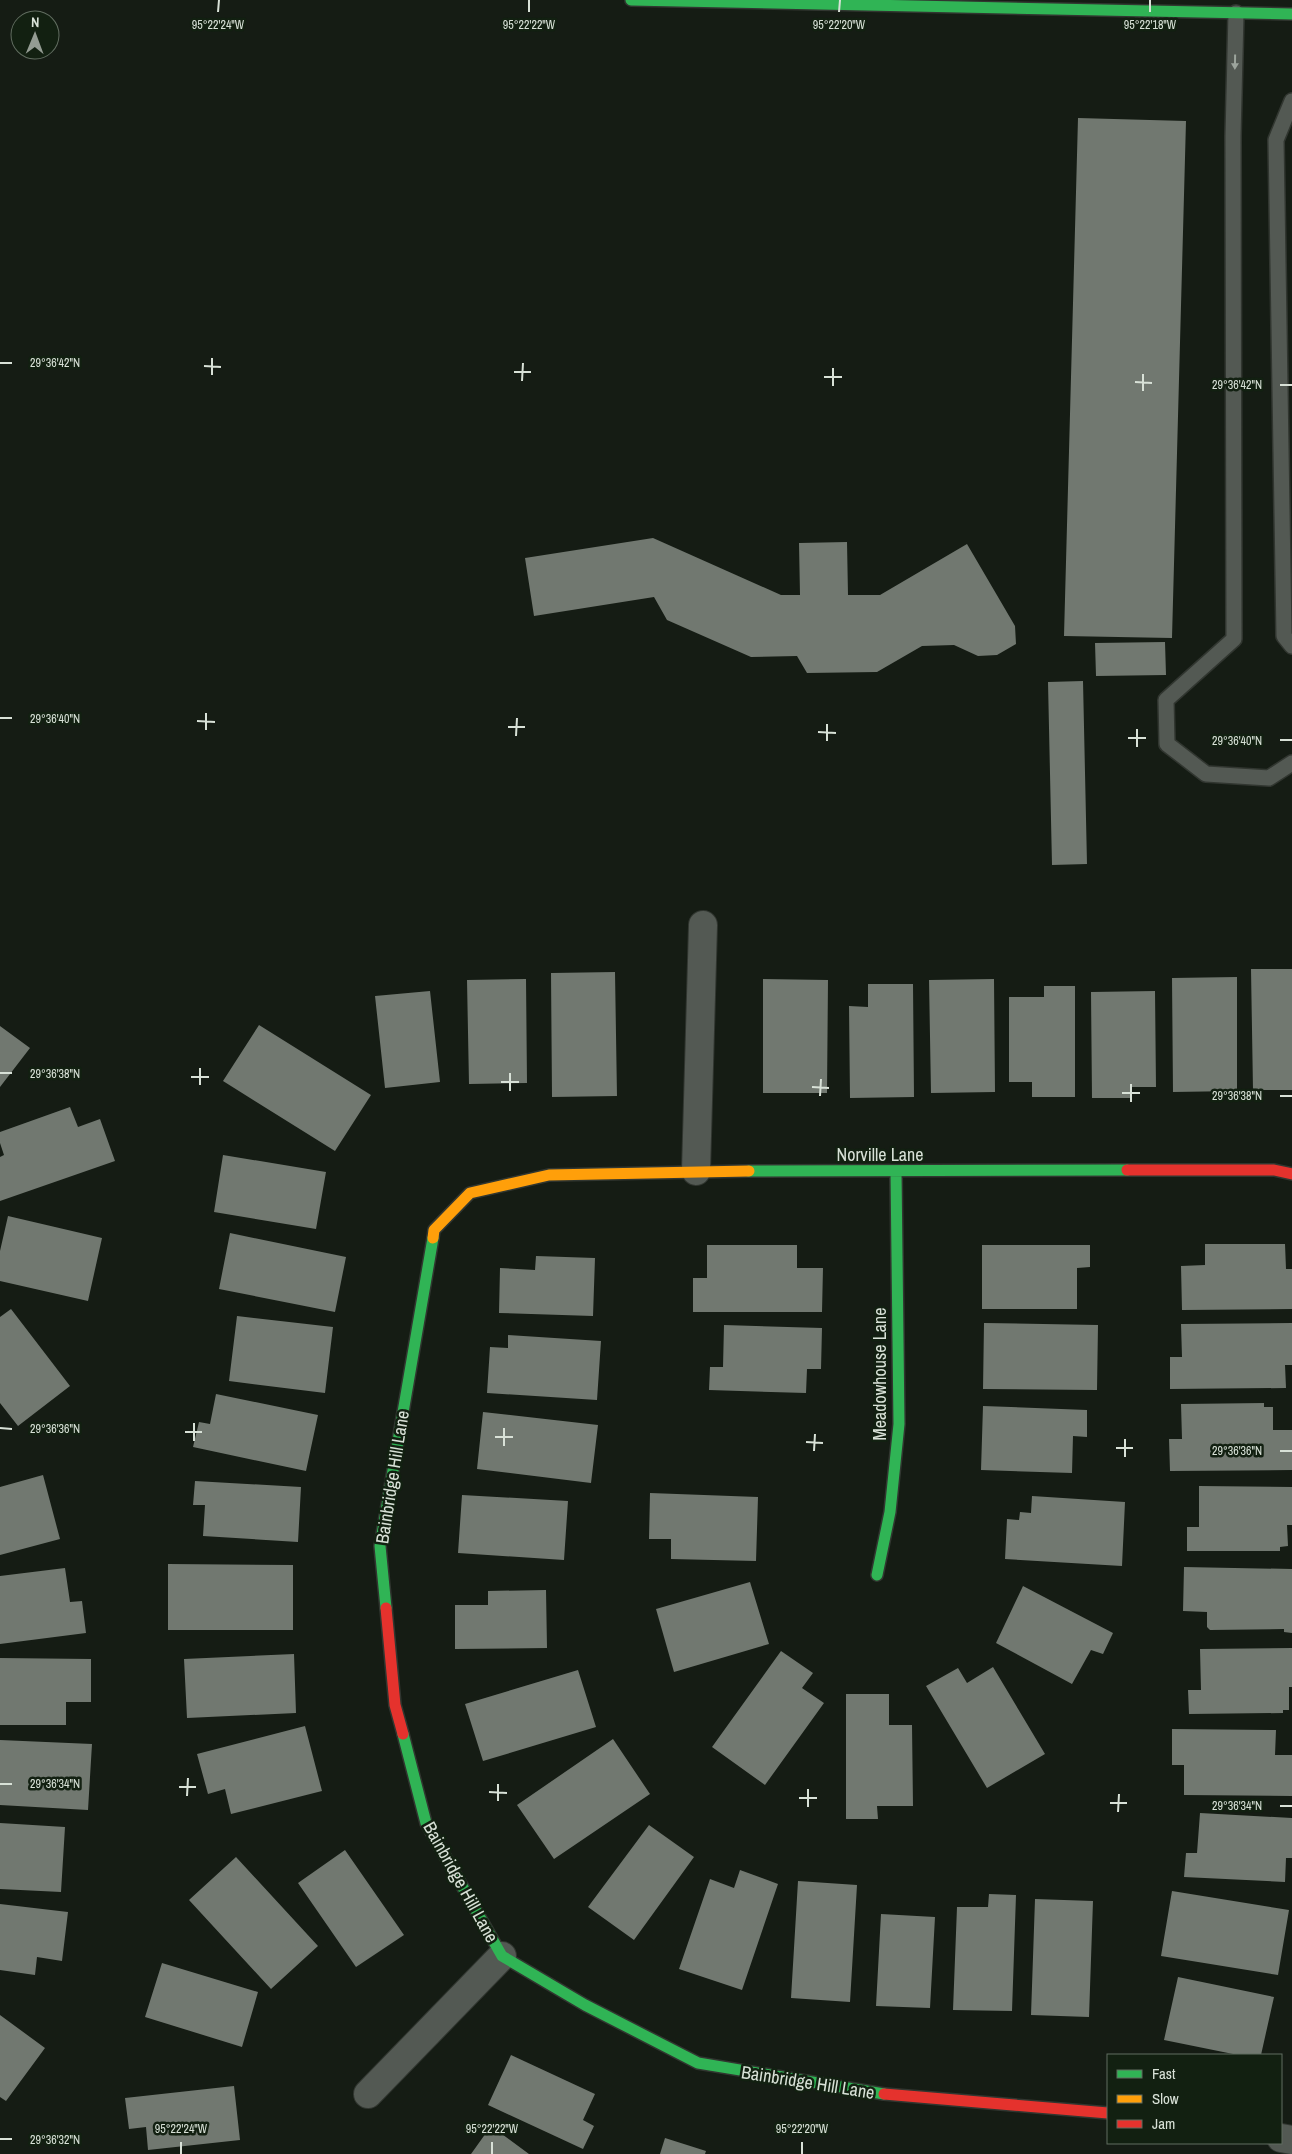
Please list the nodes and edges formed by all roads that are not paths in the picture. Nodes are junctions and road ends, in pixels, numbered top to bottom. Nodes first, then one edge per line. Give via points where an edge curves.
1 (631, 0) edge
2 (779, 2) edge
3 (1101, 5) edge
4 (1236, 13) junction
5 (1292, 14) edge
6 (1292, 101) edge
7 (1292, 646) edge
8 (1292, 764) edge
9 (703, 925) dead end
10 (696, 1171) junction
11 (896, 1172) junction
12 (1292, 1174) edge
13 (470, 1193) joint
14 (877, 1576) dead end
15 (502, 1956) junction
16 (368, 2094) dead end
17 (1107, 2113) edge

1 - 2 street
2 - 3 street
3 - 4 street
4 - 5 street
4 -> 8 lane via 1233,136 1234,639 1166,700 1167,744 1206,774 1269,778
6 - 7 lane via 1276,140 1284,636
9 - 10 street
10 - 11 street, Norville Lane
10 - 13 street, Norville Lane via 549,1175
11 - 12 street, Norville Lane via 1274,1170
11 - 14 street, Meadowhouse Lane via 899,1424 890,1512
13 - 15 street, Bainbridge Hill Lane via 434,1230 380,1546 395,1704 426,1823
15 - 16 street
15 - 17 street, Bainbridge Hill Lane via 585,2005 698,2064 868,2093

